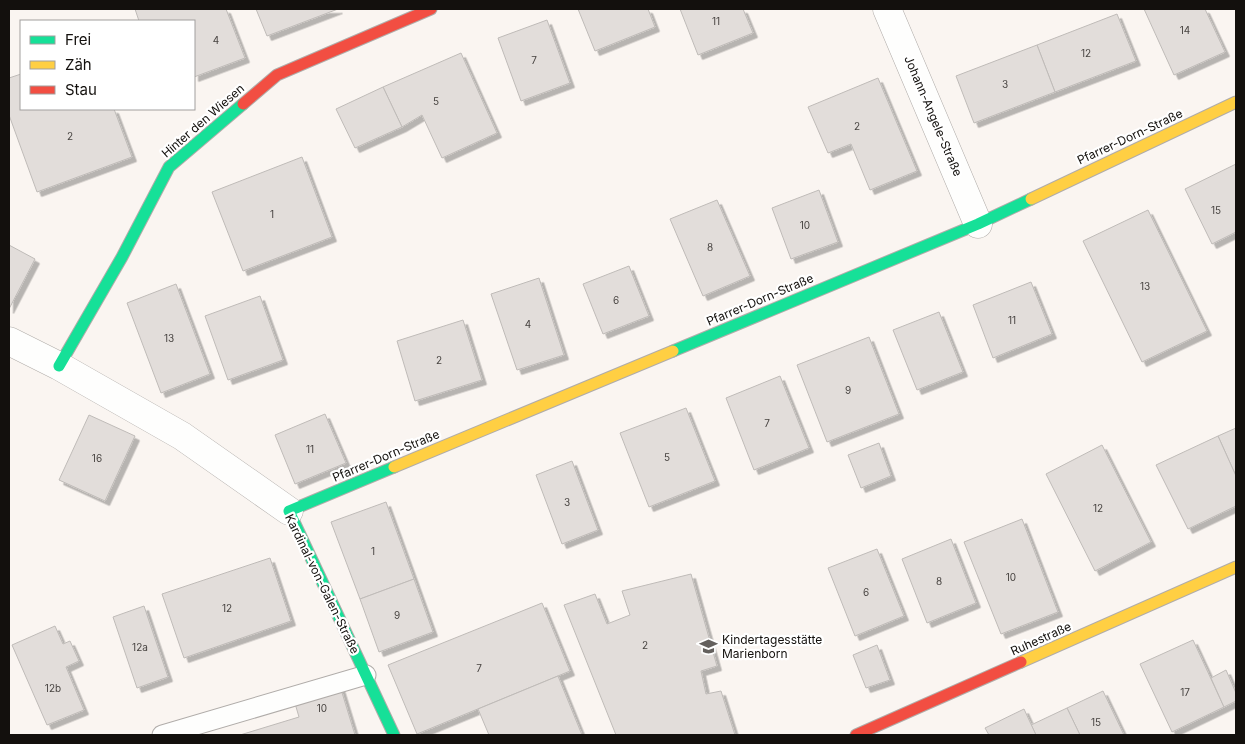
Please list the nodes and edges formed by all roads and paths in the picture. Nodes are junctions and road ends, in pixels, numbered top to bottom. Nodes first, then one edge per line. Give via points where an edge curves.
1 (431, 9) edge
2 (887, 9) edge
3 (1236, 102) edge
4 (978, 224) junction
5 (9, 341) edge
6 (59, 366) junction
7 (289, 511) junction
8 (1236, 567) edge
9 (366, 675) junction
10 (162, 735) edge
11 (394, 735) edge
12 (856, 735) edge

1 - 6 street, Hinter den Wiesen via 277,74 169,167 122,258
2 - 4 street, Johann-Angele-Straße
3 - 4 street, Pfarrer-Dorn-Straße
4 - 7 street, Pfarrer-Dorn-Straße
5 - 6 street, Kardinal-von-Galen-Straße
6 - 7 street, Kardinal-von-Galen-Straße via 182,436
7 - 9 street, Kardinal-von-Galen-Straße
8 - 12 street, Ruhestraße
9 - 10 lane
9 - 11 street, Kardinal-von-Galen-Straße

